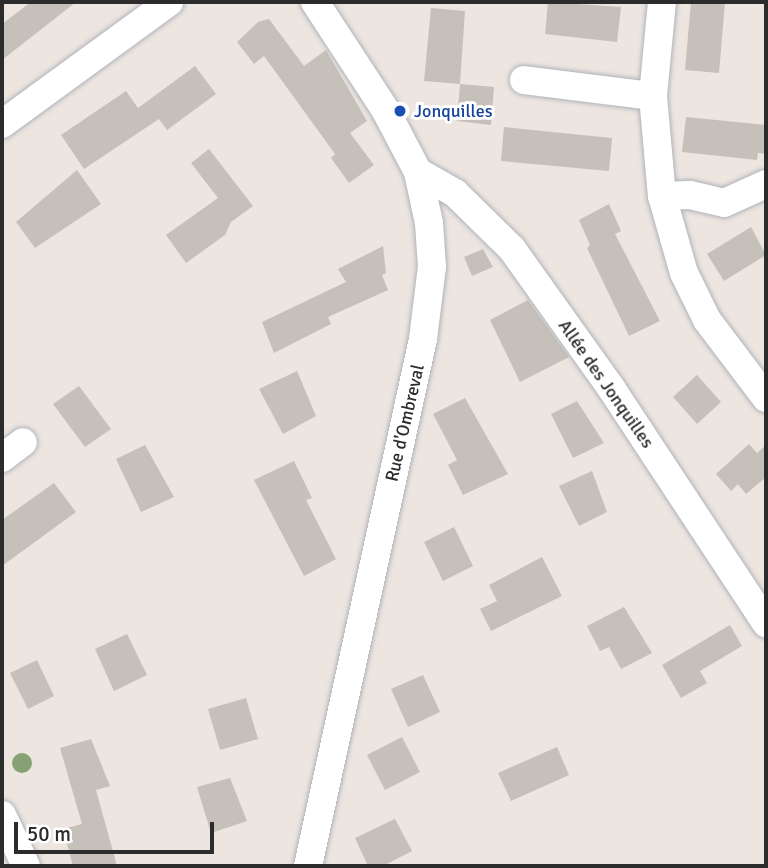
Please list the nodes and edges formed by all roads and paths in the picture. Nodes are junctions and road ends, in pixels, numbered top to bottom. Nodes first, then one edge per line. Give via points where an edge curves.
1 (169, 2) edge
2 (315, 2) edge
3 (662, 2) edge
4 (524, 80) dead end
5 (653, 96) junction
6 (2, 124) edge
7 (418, 172) junction
8 (766, 184) edge
9 (662, 196) junction
10 (766, 398) edge
11 (766, 623) edge
12 (2, 815) edge
13 (26, 866) edge
14 (308, 866) edge

1 - 6 street
2 - 7 street, Rue d'Ombreval via 386,111
3 - 5 street
4 - 5 street
5 - 9 street
7 - 11 street, Allée des Jonquilles via 455,192 512,249 611,388
7 - 14 street, Rue d'Ombreval via 429,223 430,300
8 - 9 street via 724,203 690,195
9 - 10 street via 684,273 707,320
12 - 13 street

